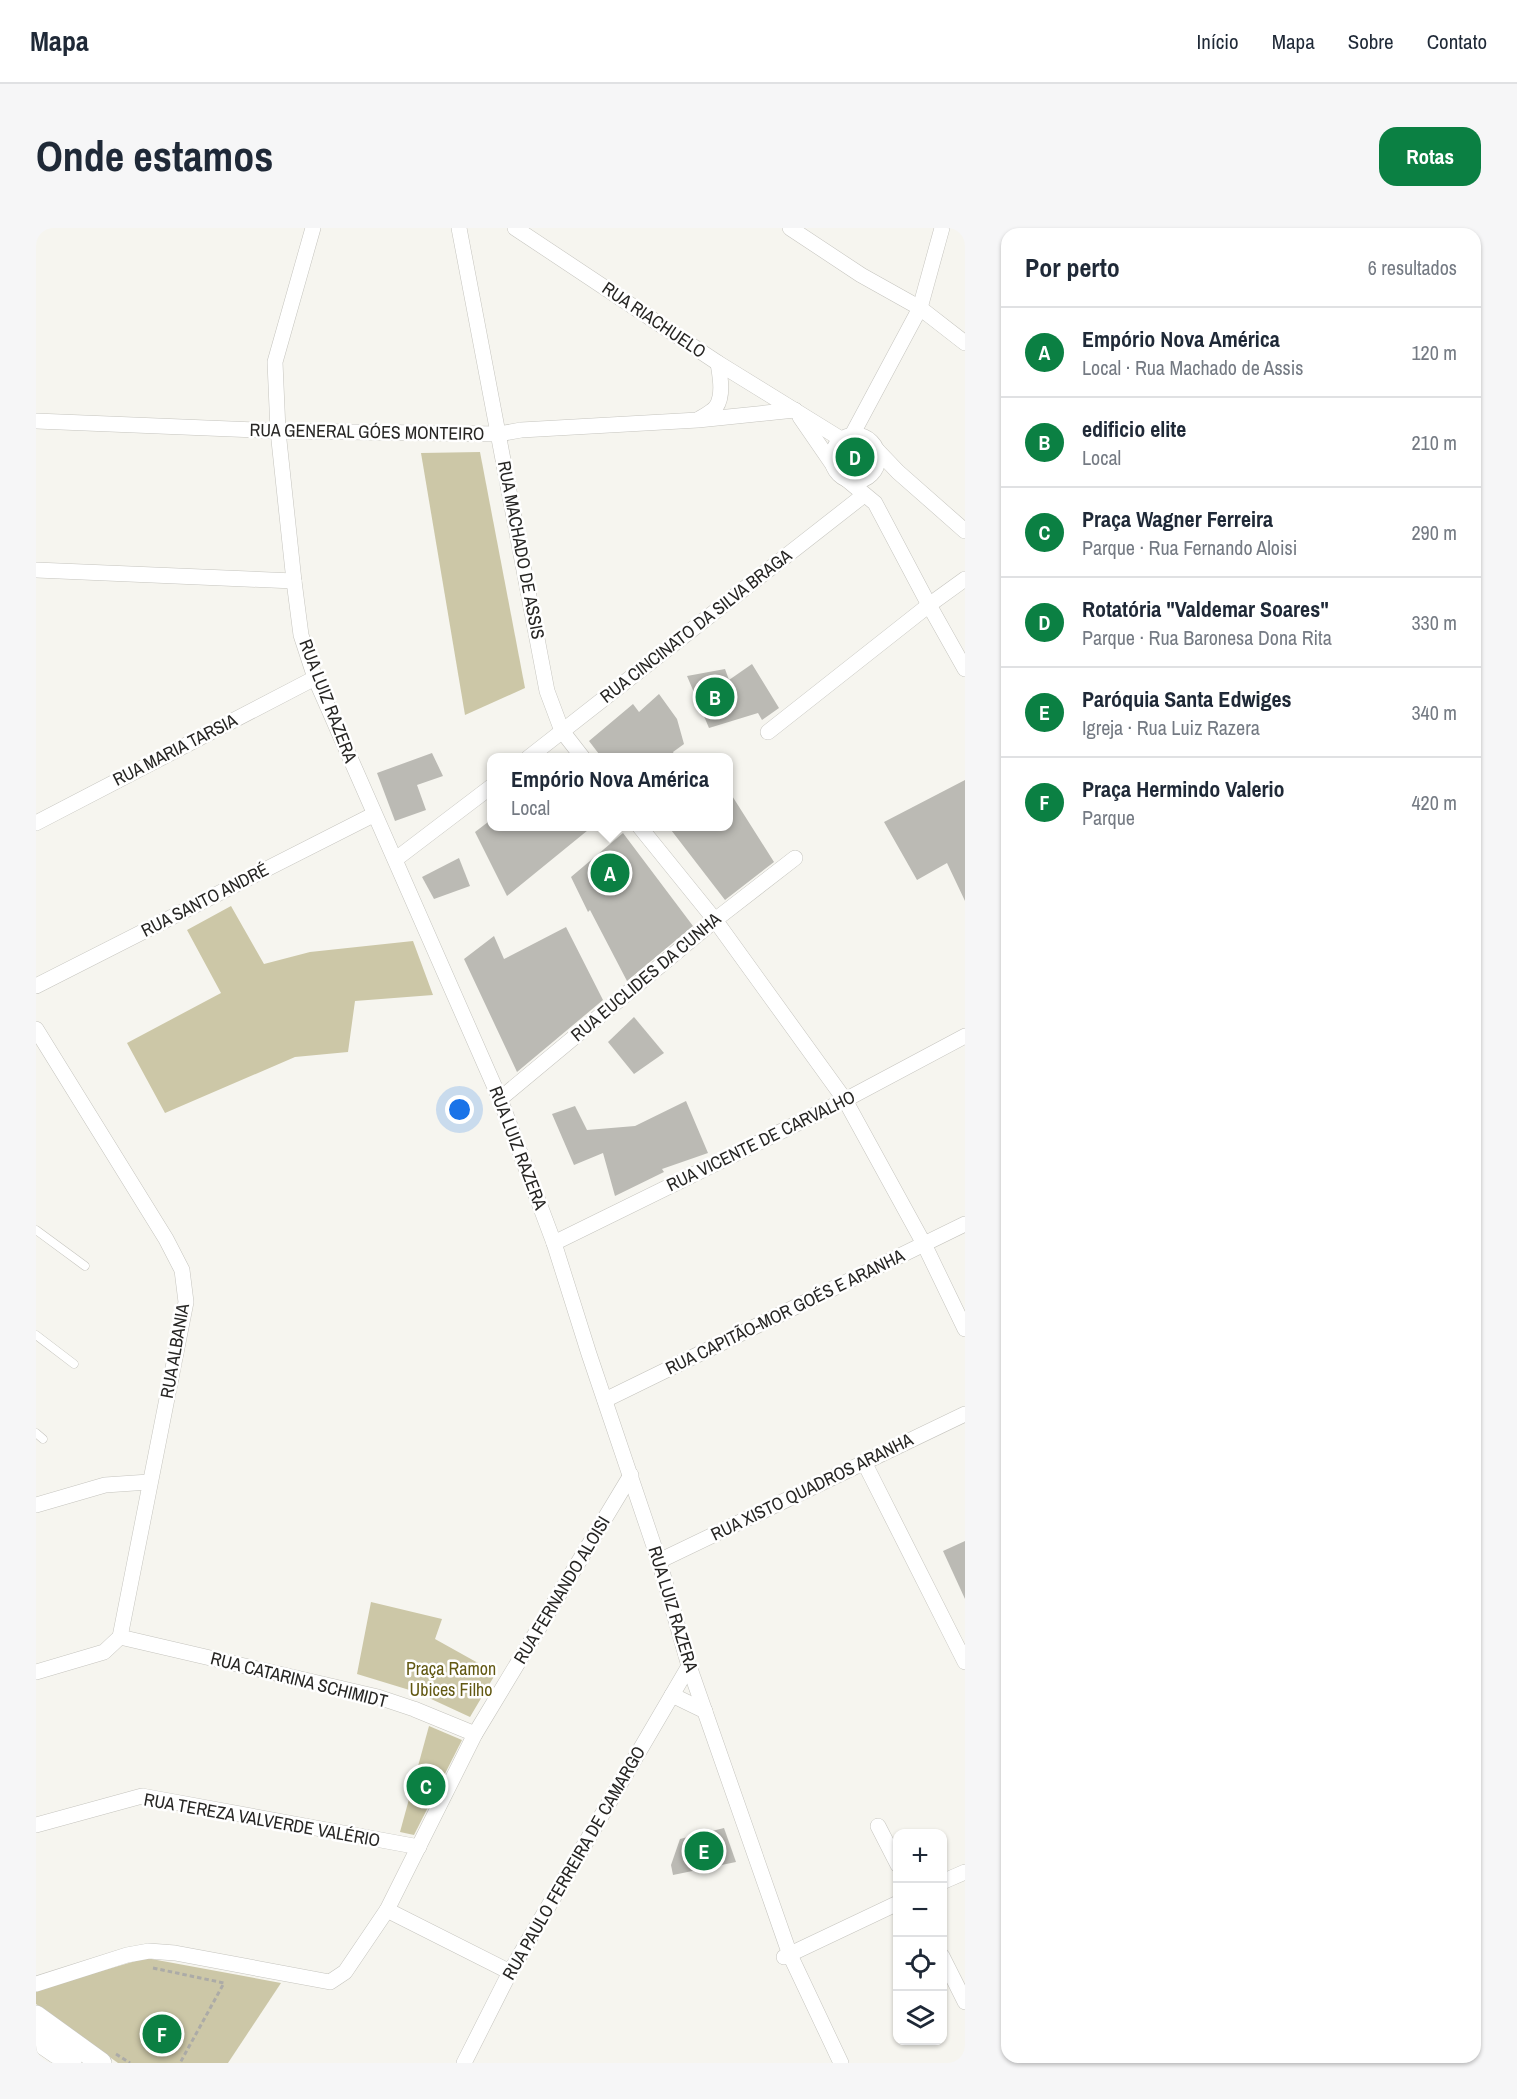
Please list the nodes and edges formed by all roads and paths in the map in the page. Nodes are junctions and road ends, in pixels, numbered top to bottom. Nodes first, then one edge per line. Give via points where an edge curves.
1 (313, 228) edge
2 (459, 228) edge
3 (515, 228) edge
4 (790, 228) edge
5 (942, 228) edge
6 (920, 308) junction
7 (965, 343) edge
8 (718, 363) junction
9 (795, 410) junction
10 (698, 420) junction
11 (36, 421) edge
12 (278, 431) junction
13 (499, 434) junction
14 (847, 437) junction
15 (877, 450) junction
16 (833, 465) junction
17 (874, 470) junction
18 (846, 479) junction
19 (869, 499) junction
20 (965, 531) edge
21 (36, 570) edge
22 (965, 579) edge
23 (294, 581) junction
24 (928, 605) junction
25 (965, 669) edge
26 (315, 678) junction
27 (562, 731) junction
28 (768, 732) dead end
29 (534, 753) edge
30 (580, 753) edge
31 (487, 790) edge
32 (373, 815) junction
33 (36, 823) edge
34 (643, 831) edge
35 (795, 858) dead end
36 (396, 859) junction
37 (715, 920) junction
38 (36, 986) edge
39 (36, 1029) edge
40 (965, 1036) edge
41 (500, 1099) junction
42 (844, 1100) junction
43 (965, 1224) edge
44 (36, 1230) edge
45 (554, 1243) junction
46 (924, 1244) junction
47 (85, 1266) dead end
48 (965, 1329) edge
49 (36, 1335) edge
50 (74, 1364) dead end
51 (605, 1400) junction
52 (965, 1414) edge
53 (36, 1433) edge
54 (44, 1439) dead end
55 (864, 1462) junction
56 (631, 1475) junction
57 (149, 1482) junction
58 (36, 1505) edge
59 (659, 1561) junction
60 (120, 1637) junction
61 (965, 1662) edge
62 (689, 1665) junction
63 (36, 1672) edge
64 (672, 1695) junction
65 (705, 1711) junction
66 (475, 1734) junction
67 (36, 1825) edge
68 (878, 1826) dead end
69 (419, 1847) junction
70 (893, 1857) edge
71 (965, 1872) edge
72 (947, 1880) edge
73 (893, 1905) edge
74 (387, 1910) junction
75 (787, 1956) junction
76 (144, 1966) dead end
77 (947, 1966) edge
78 (510, 1972) junction
79 (36, 1984) edge
80 (965, 2002) edge
81 (36, 2016) edge
82 (36, 2039) edge
83 (103, 2058) edge
84 (70, 2063) edge
85 (130, 2063) edge
86 (180, 2063) edge
87 (464, 2063) edge
88 (841, 2063) edge

1 - 12 street, RUA LUIZ RAZERA via 275,362
2 - 13 street, RUA MACHADO DE ASSIS
3 - 8 street, RUA RIACHUELO
4 - 6 street
5 - 6 street
6 - 7 street
6 - 14 street
8 - 9 street, RUA RIACHUELO
8 - 10 street via 720,388 716,408
9 - 10 street, RUA GENERAL GÓES MONTEIRO
9 - 14 street, RUA RIACHUELO
9 - 16 street, RUA RIACHUELO
10 - 13 street, RUA GENERAL GÓES MONTEIRO
11 - 12 street, RUA GENERAL GÓES MONTEIRO
12 - 13 street, RUA GENERAL GÓES MONTEIRO
12 - 23 street, RUA LUIZ RAZERA
13 - 27 street, RUA MACHADO DE ASSIS via 548,691
14 - 15 street via 867,438
14 - 16 street via 833,451
15 - 17 street
15 - 20 street
16 - 18 street
17 - 18 street via 865,478
17 - 19 street
18 - 19 street
19 - 24 street
19 - 27 street, RUA CINCINATO DA SILVA BRAGA
21 - 23 street
22 - 24 street
23 - 26 street, RUA LUIZ RAZERA via 301,635
24 - 25 street
24 - 28 street
26 - 32 street, RUA LUIZ RAZERA
26 - 33 street, RUA MARIA TARSIA
27 - 29 street, RUA CINCINATO DA SILVA BRAGA
27 - 30 street, RUA MACHADO DE ASSIS
31 - 36 street
32 - 36 street, RUA LUIZ RAZERA
32 - 38 street, RUA SANTO ANDRÉ
34 - 37 street
35 - 37 street, RUA EUCLIDES DA CUNHA
36 - 41 street, RUA LUIZ RAZERA
37 - 41 street, RUA EUCLIDES DA CUNHA
37 - 42 street
39 - 57 street, RUA ALBANIA via 182,1270 186,1302
40 - 42 street, RUA VICENTE DE CARVALHO
41 - 45 street, RUA LUIZ RAZERA
42 - 45 street, RUA VICENTE DE CARVALHO
42 - 46 street
43 - 46 street, RUA CAPITÃO-MOR GOÉS E ARANHA
44 - 47 lane
45 - 51 street, RUA LUIZ RAZERA
46 - 48 street
46 - 51 street, RUA CAPITÃO-MOR GOÉS E ARANHA
49 - 50 lane
51 - 56 street, RUA LUIZ RAZERA
52 - 55 street, RUA XISTO QUADROS ARANHA
53 - 54 lane
55 - 59 street, RUA XISTO QUADROS ARANHA
55 - 61 street
56 - 59 street, RUA LUIZ RAZERA
56 - 66 street, RUA FERNANDO ALOISI
57 - 58 street via 105,1485
57 - 60 street, RUA ALBANIA
59 - 62 street, RUA LUIZ RAZERA
60 - 63 street via 105,1652
60 - 66 street, RUA CATARINA SCHIMIDT via 378,1697
62 - 64 street, RUA PAULO FERREIRA DE CAMARGO
62 - 65 street, RUA LUIZ RAZERA
64 - 65 street
64 - 78 street, RUA PAULO FERREIRA DE CAMARGO
65 - 75 street, RUA LUIZ RAZERA
66 - 69 street, RUA FERNANDO ALOISI
67 - 69 street, RUA TEREZA VALVERDE VALÉRIO via 142,1796
68 - 70 street
69 - 74 street, RUA FERNANDO ALOISI
71 - 72 street
73 - 75 street
74 - 78 street
74 - 79 street, RUA FERNANDO ALOISI via 345,1972 330,1982 149,1951
75 - 88 street, RUA LUIZ RAZERA
76 - 86 path via 224,1983
77 - 80 street
78 - 87 street, RUA PAULO FERREIRA DE CAMARGO
81 - 83 main road
82 - 84 main road
83 - 84 main road
83 - 85 path

